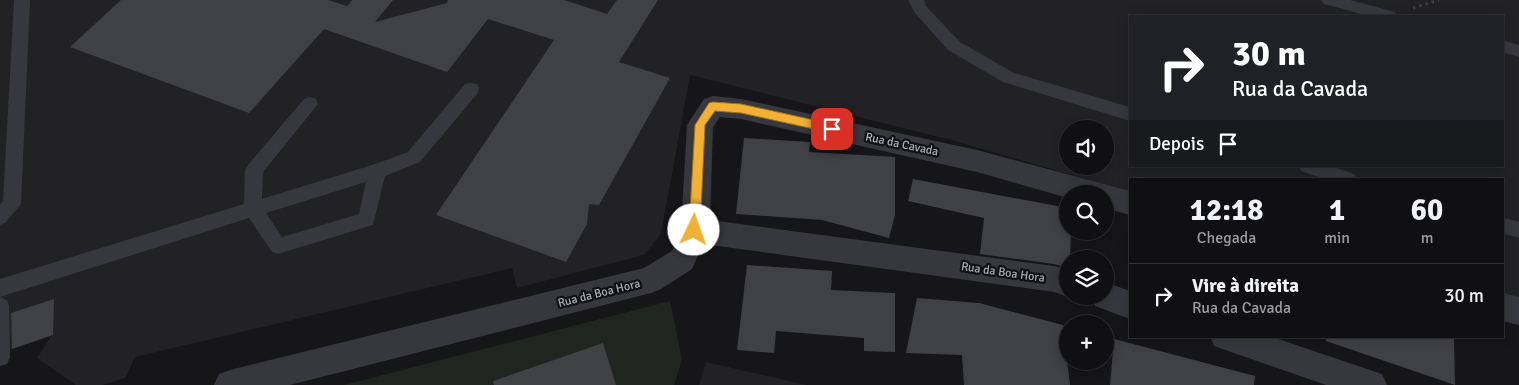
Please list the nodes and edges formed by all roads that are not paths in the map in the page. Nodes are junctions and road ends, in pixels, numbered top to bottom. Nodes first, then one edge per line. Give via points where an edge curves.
1 (22, 0) edge
2 (916, 0) edge
3 (1329, 0) edge
4 (1386, 15) edge
5 (1504, 47) edge
6 (1519, 51) edge
7 (471, 89) dead end
8 (310, 104) dead end
9 (1129, 114) edge
10 (1309, 167) edge
11 (377, 171) junction
12 (1345, 178) edge
13 (1064, 185) edge
14 (1114, 199) edge
15 (1129, 203) edge
16 (252, 209) junction
17 (0, 217) edge
18 (1504, 226) edge
19 (694, 230) junction
20 (1519, 230) edge
21 (1059, 281) edge
22 (0, 288) edge
23 (1114, 299) edge
24 (1129, 305) edge
25 (0, 306) edge
26 (1504, 307) edge
27 (1519, 311) edge
28 (1230, 338) edge
29 (0, 357) edge
30 (230, 385) edge
31 (1371, 385) edge

1 - 17 lane via 12,204
2 - 9 lane via 920,9 954,46 1009,78
3 - 4 lane
5 - 6 lane
7 - 11 lane via 414,157
8 - 16 lane via 254,170
10 - 12 lane
11 - 16 lane
11 - 16 lane via 367,219 278,246
13 - 19 street, Rua da Cavada via 977,161 741,109 713,106 700,125
14 - 15 street
16 - 22 lane
18 - 20 lane
19 - 21 street, Rua da Boa Hora
19 - 30 street, Rua da Boa Hora via 682,260 651,280
23 - 24 street
25 - 29 lane
26 - 27 street
28 - 31 street

